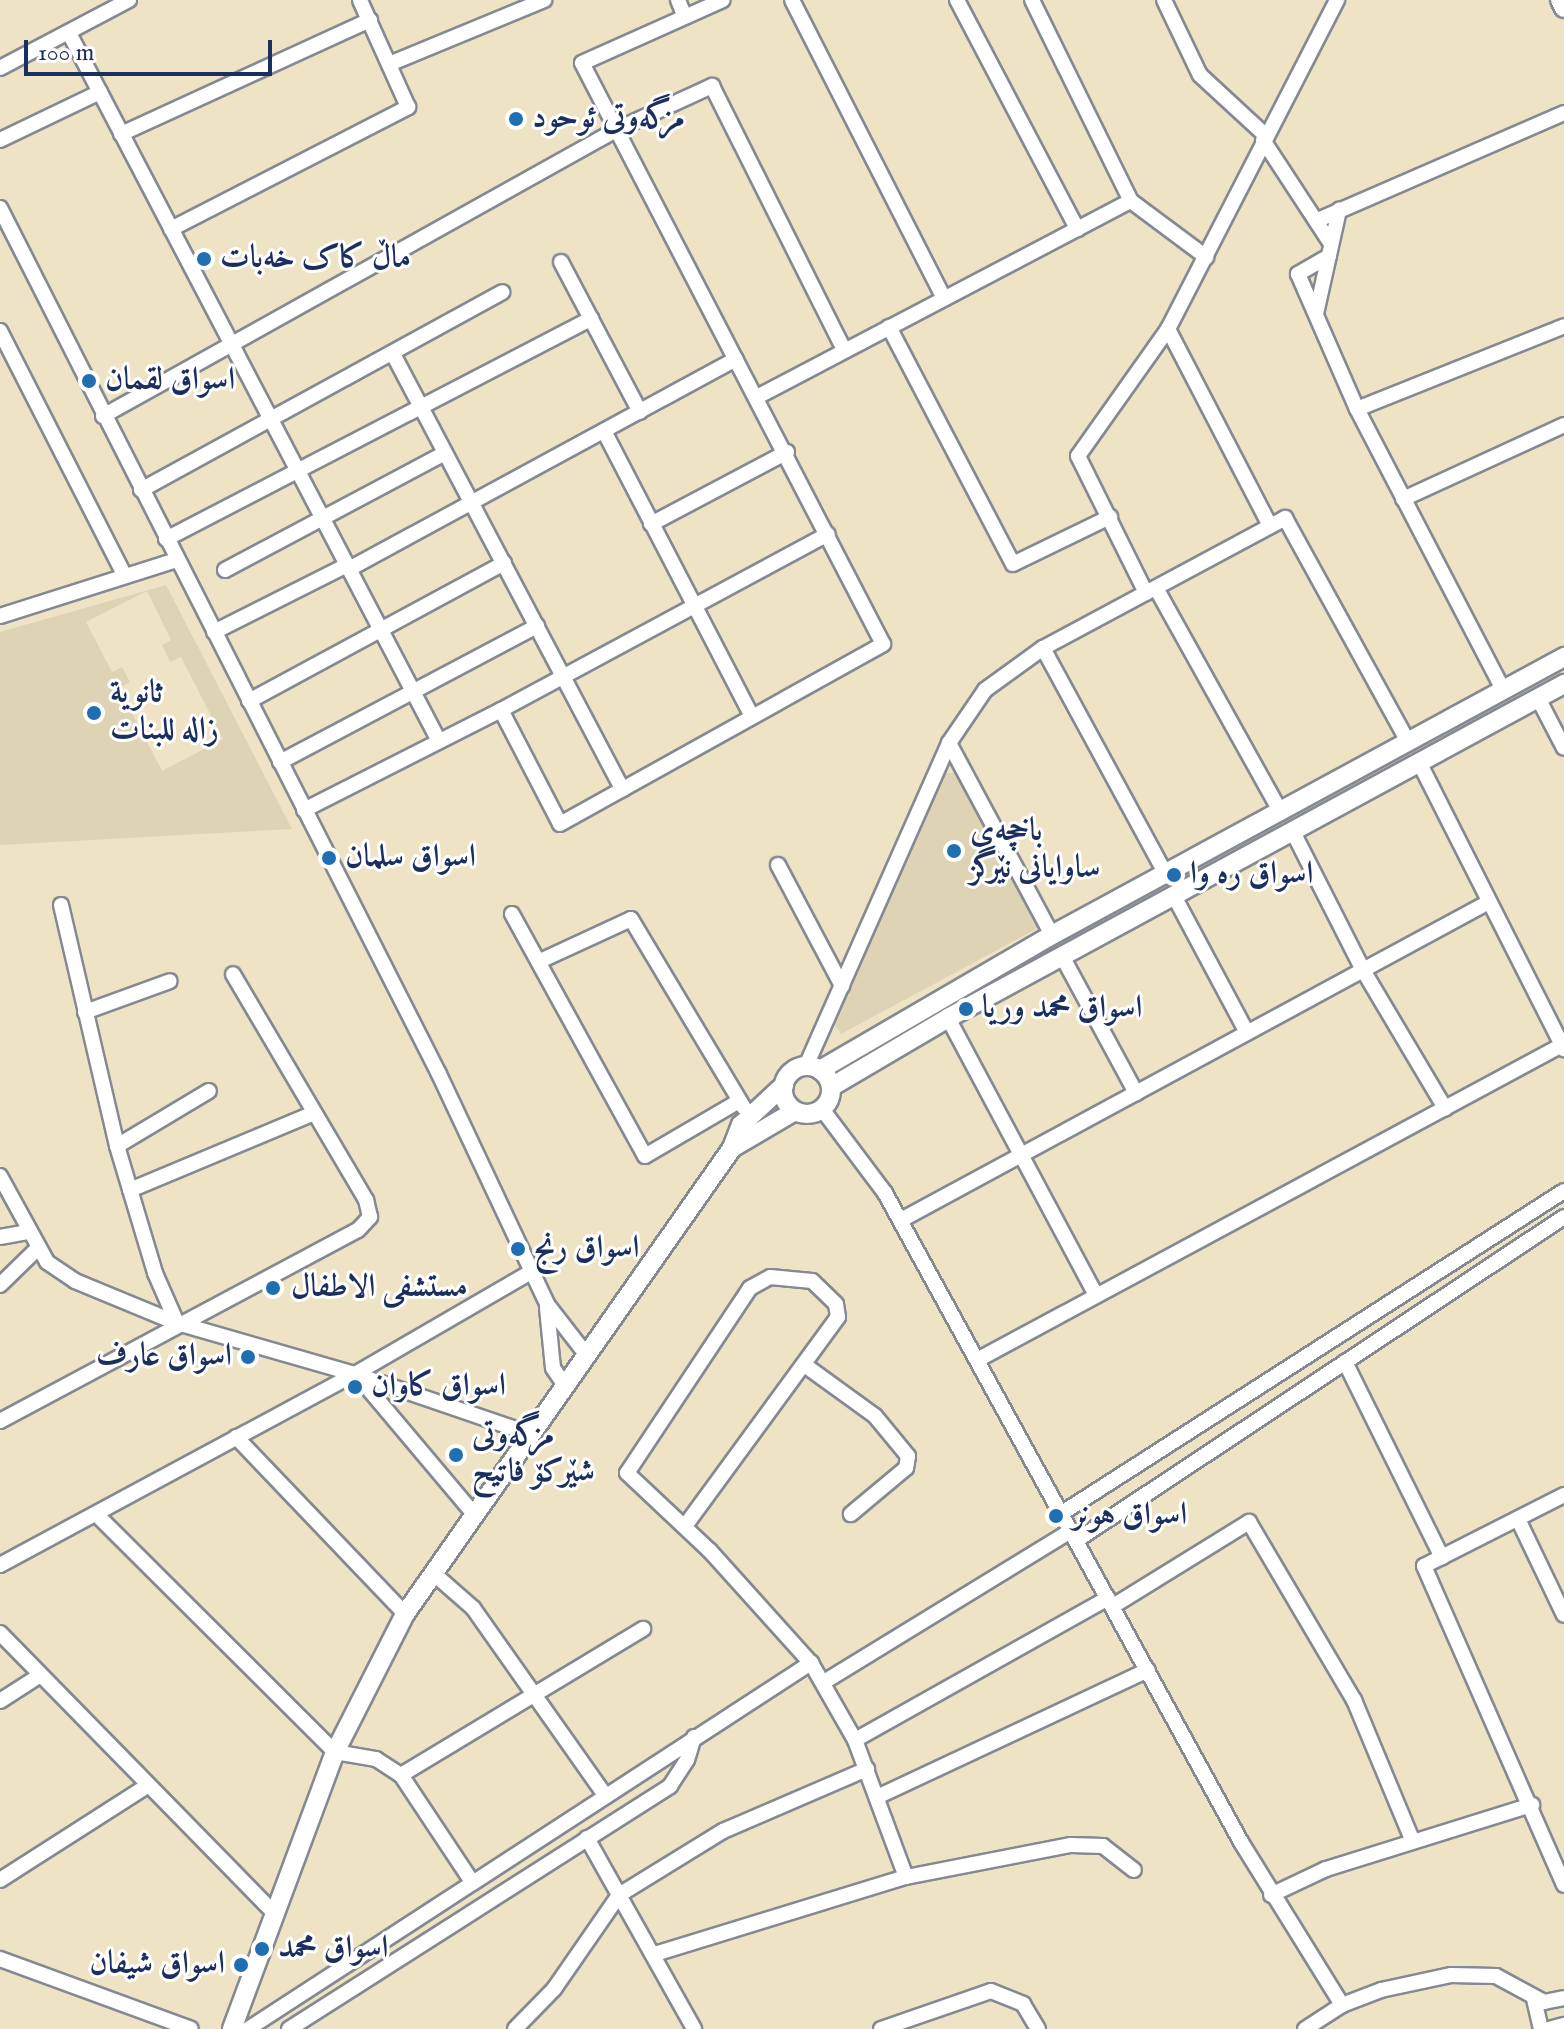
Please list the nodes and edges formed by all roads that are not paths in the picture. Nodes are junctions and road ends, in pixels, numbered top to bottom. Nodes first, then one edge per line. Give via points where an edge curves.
1 (129, 0) edge
2 (360, 0) edge
3 (544, 0) edge
4 (678, 0) edge
5 (723, 0) edge
6 (792, 0) edge
7 (957, 0) edge
8 (1032, 0) edge
9 (1164, 0) edge
10 (1337, 0) edge
11 (1560, 0) edge
12 (523, 4) edge
13 (1564, 8) edge
14 (685, 17) junction
15 (370, 20) junction
16 (69, 33) junction
17 (389, 64) junction
18 (0, 68) edge
19 (100, 92) junction
20 (1564, 113) edge
21 (616, 130) junction
22 (121, 134) junction
23 (1264, 137) junction
24 (0, 140) edge
25 (1131, 201) junction
26 (0, 208) edge
27 (1339, 210) junction
28 (1318, 220) junction
29 (171, 229) junction
30 (1077, 229) junction
31 (1330, 250) junction
32 (1206, 257) junction
33 (561, 262) dead end
34 (502, 292) dead end
35 (944, 298) junction
36 (1316, 314) junction
37 (591, 319) junction
38 (1564, 326) edge
39 (889, 327) junction
40 (1168, 329) junction
41 (0, 331) edge
42 (233, 346) junction
43 (844, 350) junction
44 (393, 354) junction
45 (736, 359) junction
46 (757, 397) junction
47 (421, 408) junction
48 (1357, 409) junction
49 (640, 412) junction
50 (103, 416) junction
51 (271, 420) junction
52 (1564, 425) edge
53 (604, 431) junction
54 (787, 452) junction
55 (445, 453) junction
56 (297, 470) junction
57 (141, 490) junction
58 (1403, 499) junction
59 (472, 503) junction
60 (1110, 517) junction
61 (324, 520) junction
62 (651, 524) junction
63 (1270, 526) junction
64 (828, 534) junction
65 (166, 539) junction
66 (177, 560) junction
67 (504, 563) junction
68 (348, 567) junction
69 (225, 570) dead end
70 (125, 576) junction
71 (1151, 590) junction
72 (692, 607) junction
73 (0, 616) edge
74 (537, 626) junction
75 (381, 631) junction
76 (214, 632) junction
77 (1043, 648) junction
78 (1564, 657) edge
79 (564, 676) junction
80 (1564, 684) edge
81 (1503, 690) junction
82 (414, 693) junction
83 (1538, 698) junction
84 (249, 701) junction
85 (501, 710) junction
86 (752, 717) junction
87 (439, 741) junction
88 (1408, 742) junction
89 (949, 743) junction
90 (1564, 748) edge
91 (280, 762) junction
92 (1419, 762) junction
93 (622, 789) junction
94 (1325, 789) junction
95 (1336, 808) junction
96 (304, 810) junction
97 (1281, 813) junction
98 (1293, 832) junction
99 (778, 865) dead end
100 (1167, 876) junction
101 (1174, 896) junction
102 (1489, 902) junction
103 (61, 905) dead end
104 (512, 914) dead end
105 (1052, 935) junction
106 (1062, 956) junction
107 (540, 961) junction
108 (1363, 970) junction
109 (233, 974) dead end
110 (170, 981) dead end
111 (842, 986) junction
112 (85, 1012) junction
113 (948, 1018) junction
114 (1247, 1033) junction
115 (1563, 1047) edge
116 (813, 1068) junction
117 (784, 1085) junction
118 (831, 1087) junction
119 (209, 1091) dead end
120 (1136, 1093) junction
121 (744, 1108) junction
122 (1445, 1108) junction
123 (822, 1109) junction
124 (795, 1111) junction
125 (314, 1113) junction
126 (117, 1146) junction
127 (732, 1148) junction
128 (1022, 1155) junction
129 (0, 1176) edge
130 (130, 1190) junction
131 (1564, 1191) edge
132 (1564, 1217) edge
133 (901, 1220) junction
134 (29, 1232) junction
135 (0, 1237) edge
136 (38, 1248) junction
137 (533, 1271) junction
138 (0, 1285) edge
139 (1096, 1295) junction
140 (547, 1304) junction
141 (177, 1323) junction
142 (585, 1353) junction
143 (979, 1359) junction
144 (1345, 1362) junction
145 (806, 1366) junction
146 (355, 1374) junction
147 (563, 1383) junction
148 (0, 1421) edge
149 (527, 1433) junction
150 (236, 1437) junction
151 (1564, 1495) edge
152 (473, 1513) junction
153 (1062, 1513) junction
154 (96, 1514) junction
155 (851, 1514) dead end
156 (1518, 1519) junction
157 (685, 1526) junction
158 (1074, 1535) junction
159 (1442, 1557) junction
160 (0, 1565) edge
161 (433, 1573) junction
162 (1111, 1602) junction
163 (405, 1614) junction
164 (1564, 1615) edge
165 (643, 1629) dead end
166 (0, 1633) edge
167 (811, 1663) junction
168 (1148, 1670) junction
169 (39, 1676) junction
170 (824, 1682) junction
171 (538, 1695) junction
172 (0, 1701) edge
173 (694, 1737) junction
174 (855, 1740) junction
175 (335, 1752) junction
176 (867, 1769) junction
177 (401, 1775) junction
178 (147, 1786) junction
179 (605, 1795) junction
180 (877, 1797) junction
181 (1532, 1805) junction
182 (587, 1838) junction
183 (1412, 1839) junction
184 (511, 1857) junction
185 (1134, 1870) dead end
186 (906, 1877) junction
187 (525, 1878) junction
188 (0, 1880) edge
189 (472, 1882) junction
190 (1564, 1885) edge
191 (619, 1895) junction
192 (1271, 1895) junction
193 (275, 1914) junction
194 (655, 1954) junction
195 (0, 1959) edge
196 (1564, 1998) edge
197 (1534, 1999) junction
198 (1342, 2005) junction
199 (1564, 2025) edge
200 (191, 2029) edge
201 (232, 2029) edge
202 (248, 2029) edge
203 (289, 2029) edge
204 (515, 2029) edge
205 (694, 2029) edge
206 (881, 2029) edge
207 (1038, 2029) edge
208 (1305, 2029) edge
209 (1541, 2029) edge
210 (1549, 2029) edge

1 - 16 street
2 - 15 street
3 - 12 street
4 - 14 street
5 - 14 street
6 - 35 street
7 - 30 street
8 - 25 street
9 - 23 street via 1200,75
10 - 23 street
11 - 13 street
12 - 17 street
14 - 21 street via 582,63
15 - 17 street
15 - 22 street
16 - 18 street
16 - 19 street
17 - 29 street via 408,107
19 - 22 street
19 - 24 street
20 - 27 street
21 - 42 street
21 - 43 street via 712,86
21 - 45 street
22 - 29 street
23 - 28 street
23 - 32 street
25 - 30 street
25 - 32 street
26 - 50 street
27 - 28 street
27 - 31 street
28 - 31 street
29 - 42 street
30 - 35 street
31 - 36 street
31 - 36 street via 1298,274
32 - 40 street
33 - 37 street
34 - 44 street
35 - 39 street
36 - 48 street
37 - 47 street
37 - 49 street
38 - 48 street
39 - 43 street
39 - 60 street via 1013,564
40 - 60 street via 1078,456
40 - 63 street
41 - 70 street
42 - 50 street
42 - 51 street
43 - 46 street
44 - 47 street
44 - 51 street
45 - 46 street
45 - 49 street
46 - 54 street
47 - 55 street
47 - 56 street
48 - 58 street
49 - 53 street
50 - 57 street
51 - 56 street
51 - 57 street
52 - 58 street
53 - 59 street
53 - 62 street
54 - 62 street
54 - 64 street
55 - 59 street
55 - 61 street
56 - 61 street
56 - 65 street
57 - 65 street
58 - 81 street
59 - 67 street
59 - 68 street
60 - 71 street
61 - 68 street
61 - 69 street
62 - 72 street
63 - 71 street
63 - 88 street via 1285,518
64 - 72 street
64 - 86 street via 883,644
65 - 66 street
66 - 70 street
66 - 76 street
67 - 74 street
67 - 75 street
68 - 75 street
68 - 76 street
70 - 73 street
71 - 77 street
71 - 97 street
72 - 79 street
72 - 86 street
74 - 79 street
74 - 82 street
75 - 82 street
75 - 84 street
76 - 84 street
77 - 89 street via 985,690
77 - 100 street
78 - 81 street
79 - 85 street
79 - 93 street
80 - 83 street
81 - 88 street
82 - 87 street
82 - 91 street
83 - 90 street
83 - 92 street
84 - 91 street
85 - 87 street
85 - 93 street via 560,824
86 - 93 street
87 - 96 street
88 - 94 street
89 - 105 street
89 - 111 street
91 - 96 street
92 - 95 street
92 - 102 street
94 - 95 street
94 - 97 street
95 - 98 street
96 - 137 street
97 - 100 street
98 - 101 street
98 - 108 street
99 - 111 street
100 - 105 street
101 - 106 street
101 - 114 street
102 - 108 street
102 - 115 street
103 - 112 street
104 - 107 street
105 - 116 street
106 - 113 street
106 - 120 street
107 - 121 street via 631,919
107 - 121 street via 645,1156
108 - 114 street
108 - 122 street
109 - 125 street
110 - 112 street
111 - 116 street
112 - 126 street
113 - 118 street
113 - 128 street
114 - 120 street
115 - 122 street
116 - 117 street via 792,1072
116 - 118 street
117 - 121 street
117 - 124 street via 785,1100
118 - 123 street
119 - 126 street
120 - 128 street
121 - 127 street
122 - 139 street
123 - 124 street via 809,1114
123 - 133 street
124 - 127 street
125 - 130 street
125 - 141 street via 370,1208 366,1225
126 - 130 street
127 - 142 street
128 - 133 street
128 - 139 street
129 - 134 street
130 - 141 street
131 - 153 street
132 - 144 street
133 - 143 street
134 - 135 street
134 - 136 street
136 - 138 street
136 - 141 street via 57,1272
137 - 140 street
137 - 146 street
139 - 143 street
140 - 142 street
140 - 147 street via 553,1368
141 - 146 street
141 - 148 street
142 - 147 street
143 - 153 street
144 - 158 street
144 - 159 street
145 - 155 street via 875,1416 908,1456 906,1468
145 - 157 street
145 - 157 street via 838,1317 836,1304 799,1276 756,1283 628,1468 632,1481
146 - 149 street
146 - 150 street
146 - 152 street
147 - 149 street
149 - 152 street
150 - 154 street
150 - 163 street
151 - 156 street
152 - 161 street
153 - 158 street
154 - 160 street
154 - 175 street
156 - 159 street
156 - 164 street
157 - 167 street
158 - 162 street
158 - 170 street
159 - 181 street via 1424,1566
161 - 163 street
161 - 171 street via 473,1608
162 - 168 street
162 - 174 street
162 - 183 street via 1249,1522 1354,1700
163 - 175 street
165 - 171 street
166 - 169 street
167 - 170 street
167 - 173 street
168 - 180 street
168 - 192 street
169 - 172 street
169 - 178 street
170 - 174 street
171 - 177 street
171 - 179 street
173 - 179 street
173 - 182 street via 670,1786
174 - 176 street
175 - 177 street via 366,1755
175 - 193 street
176 - 180 street
176 - 191 street via 723,1831
177 - 189 street
178 - 188 street
178 - 193 street
179 - 184 street
180 - 186 street
181 - 183 street
181 - 190 street
182 - 187 street
182 - 191 street
183 - 192 street
184 - 187 street
184 - 189 street
185 - 186 street via 1119,1855 1089,1843
186 - 194 street
187 - 203 street
189 - 202 street
191 - 194 street
191 - 204 street via 554,1989
192 - 198 street
193 - 201 street
194 - 205 street
195 - 200 street
196 - 197 street
197 - 198 street via 1496,1976 1474,1973 1381,1990
197 - 209 street
198 - 208 street
199 - 210 street
206 - 207 street via 991,1991 1023,2004

